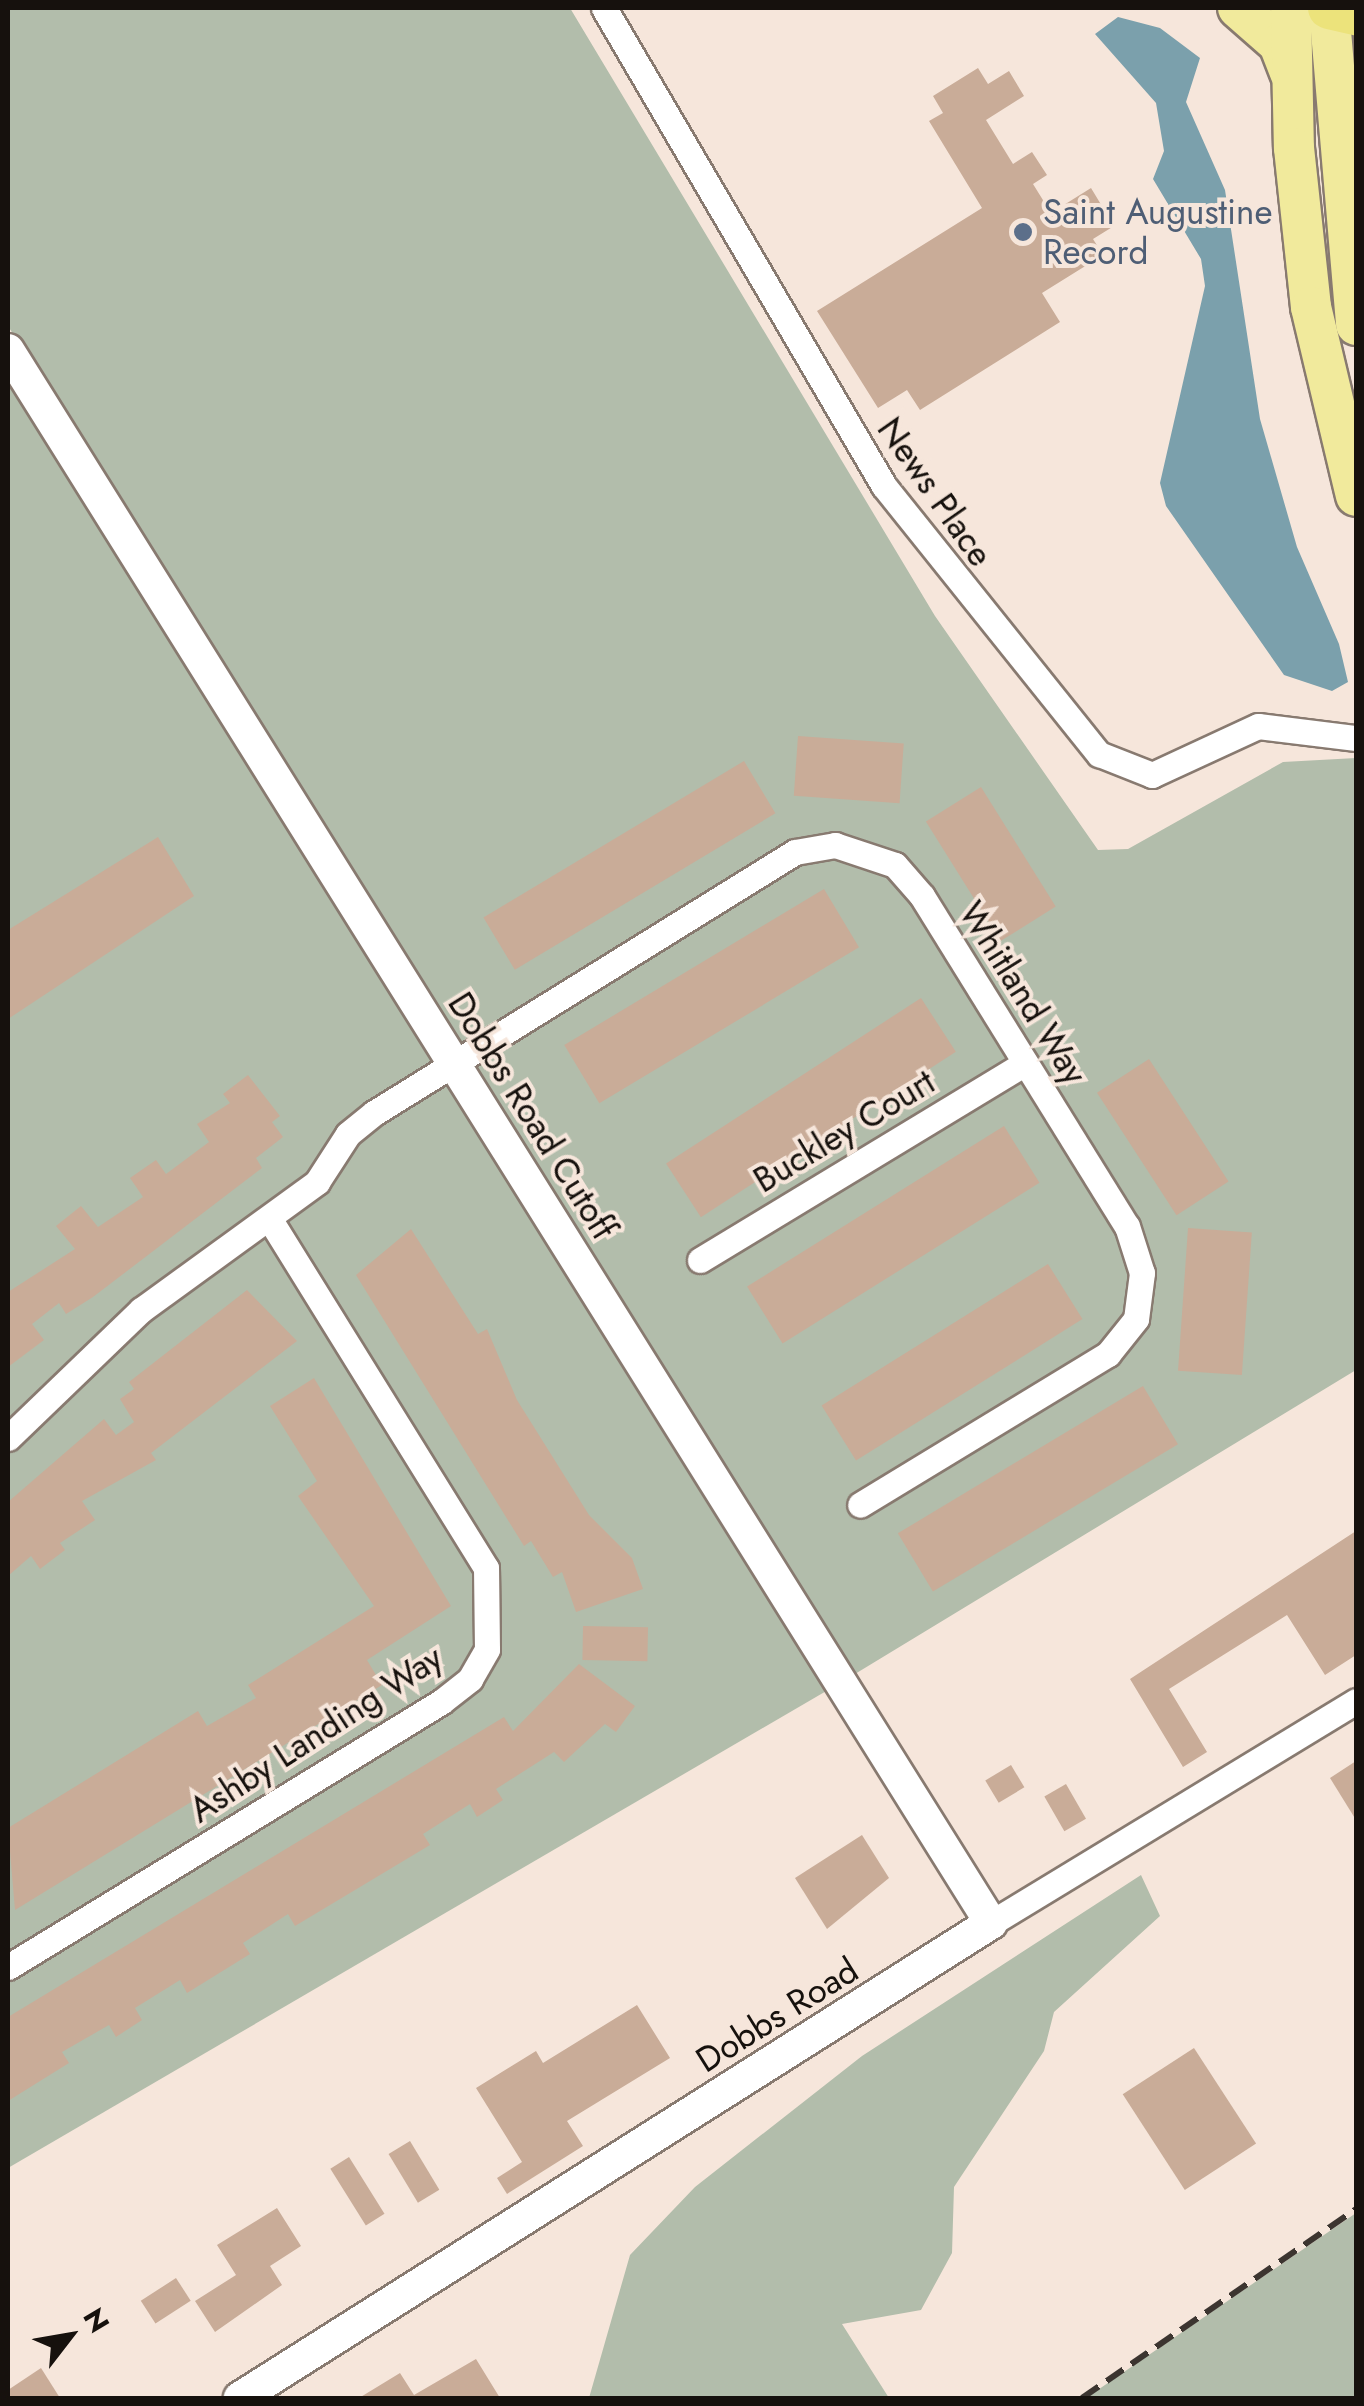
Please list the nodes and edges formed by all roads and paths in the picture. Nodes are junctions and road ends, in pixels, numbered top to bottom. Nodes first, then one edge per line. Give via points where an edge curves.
1 (604, 8) edge
2 (1238, 8) edge
3 (1291, 8) edge
4 (1330, 8) edge
5 (1356, 14) edge
6 (1291, 77) junction
7 (1346, 95) edge
8 (1356, 324) edge
9 (8, 350) edge
10 (1356, 496) edge
11 (1356, 738) edge
12 (1025, 1063) junction
13 (455, 1068) junction
14 (270, 1219) junction
15 (700, 1260) dead end
16 (8, 1438) edge
17 (860, 1505) dead end
18 (1356, 1702) edge
19 (991, 1923) junction
20 (8, 1967) edge
21 (240, 2398) edge

1 - 11 street, News Place via 884,486 1099,754 1152,776 1258,726
2 - 6 main road via 1279,44
3 - 6 main road
4 - 5 highway
4 - 7 main road
6 - 10 main road via 1312,307
7 - 8 main road
9 - 13 street, Dobbs Road Cutoff
12 - 13 street, Whitland Way via 895,864 835,845 794,852
12 - 15 street, Buckley Court
12 - 17 street, Whitland Way via 1127,1226 1142,1273 1136,1319 1108,1354
13 - 14 street via 348,1134 316,1182
13 - 19 street, Dobbs Road Cutoff
14 - 16 street via 141,1310
14 - 20 street, Ashby Landing Way via 486,1568 487,1649 470,1680 441,1702
18 - 19 street, Dobbs Road
19 - 21 street, Dobbs Road

